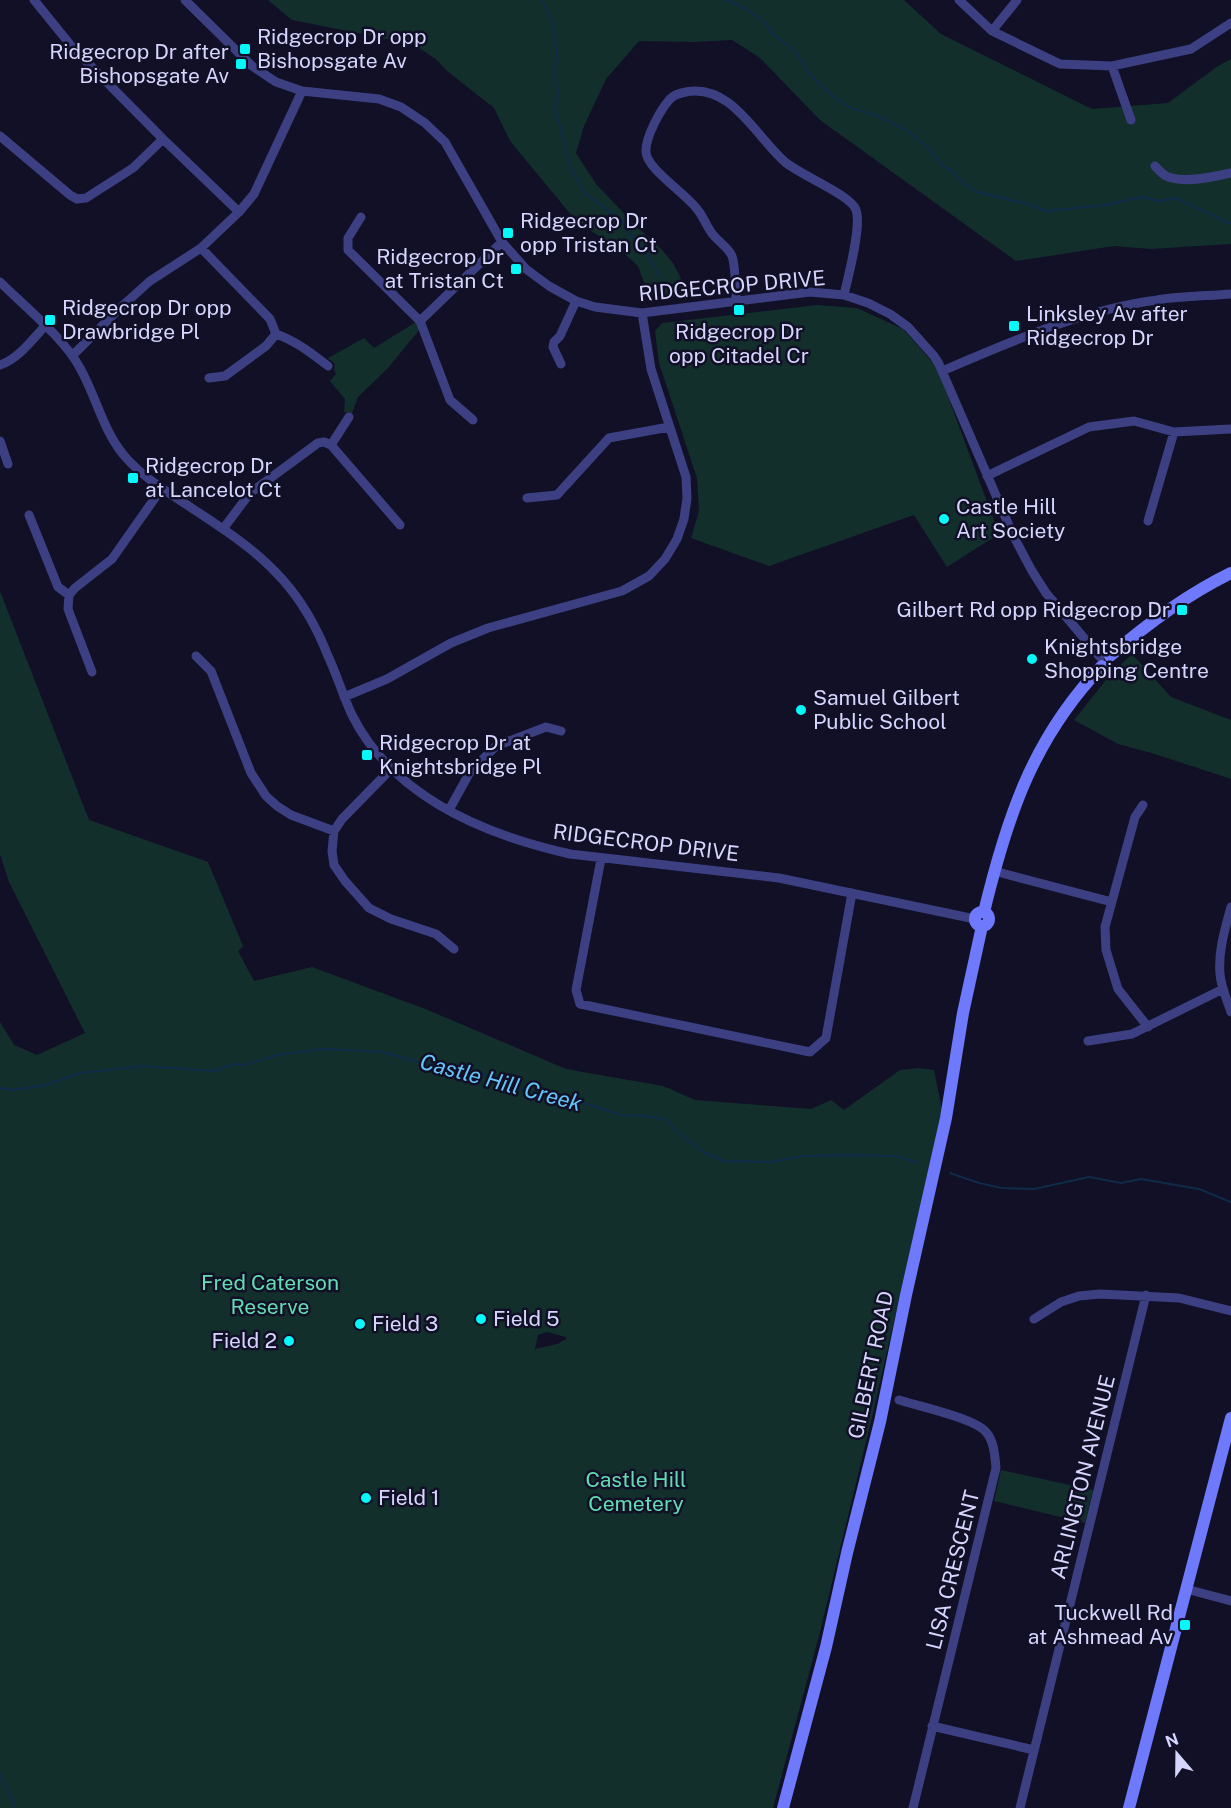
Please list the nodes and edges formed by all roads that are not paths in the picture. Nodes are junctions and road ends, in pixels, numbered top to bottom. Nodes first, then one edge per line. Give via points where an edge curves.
1 (34, 0) edge
2 (185, 0) edge
3 (959, 0) edge
4 (1017, 0) edge
5 (1231, 23) edge
6 (992, 30) junction
7 (1112, 66) junction
8 (302, 91) junction
9 (1131, 120) dead end
10 (0, 136) edge
11 (163, 139) junction
12 (1155, 166) dead end
13 (1231, 173) edge
14 (238, 212) junction
15 (361, 217) dead end
16 (502, 242) junction
17 (201, 248) junction
18 (0, 282) edge
19 (1231, 294) edge
20 (844, 296) junction
21 (576, 301) junction
22 (736, 302) junction
23 (642, 313) junction
24 (420, 321) junction
25 (45, 326) junction
26 (276, 334) junction
27 (73, 355) junction
28 (561, 364) dead end
29 (0, 365) edge
30 (328, 366) dead end
31 (942, 371) junction
32 (209, 378) dead end
33 (349, 417) dead end
34 (473, 420) dead end
35 (669, 427) junction
36 (1231, 429) edge
37 (1174, 432) junction
38 (0, 441) edge
39 (331, 445) junction
40 (8, 464) dead end
41 (987, 476) junction
42 (162, 488) junction
43 (526, 498) dead end
44 (29, 515) dead end
45 (1148, 521) dead end
46 (400, 525) dead end
47 (223, 529) junction
48 (1231, 573) edge
49 (69, 594) junction
50 (196, 656) dead end
51 (1104, 659) junction
52 (92, 672) dead end
53 (344, 697) junction
54 (561, 731) dead end
55 (391, 769) junction
56 (1143, 805) dead end
57 (449, 810) junction
58 (334, 831) junction
59 (601, 859) junction
60 (994, 871) junction
61 (852, 893) junction
62 (1112, 902) junction
63 (1231, 907) edge
64 (980, 919) junction
65 (454, 949) dead end
66 (1223, 989) junction
67 (1231, 1012) edge
68 (1148, 1027) junction
69 (1088, 1041) dead end
70 (1146, 1295) junction
71 (1231, 1311) edge
72 (1034, 1319) dead end
73 (898, 1400) dead end
74 (1231, 1418) edge
75 (1186, 1589) junction
76 (1231, 1601) edge
77 (932, 1726) junction
78 (1034, 1750) junction
79 (783, 1808) edge
80 (913, 1808) edge
81 (1020, 1808) edge
82 (1129, 1808) edge

1 - 11 street via 73,48
2 - 8 street, RIDGECROP DRIVE via 252,66 276,82
3 - 6 street
4 - 6 street
5 - 7 street via 1191,49
6 - 7 street via 1060,64
7 - 9 street
8 - 14 street via 254,194
8 - 16 street, RIDGECROP DRIVE via 379,99 401,107 425,123 445,142
10 - 11 street via 77,199 86,198 133,168
11 - 14 street
12 - 13 street via 1167,176 1185,179
14 - 17 street
15 - 24 street via 348,238 348,250
16 - 21 street, RIDGECROP DRIVE via 526,269
16 - 24 street
17 - 26 street via 270,320
17 - 27 street via 150,281
18 - 25 street, RIDGECROP DRIVE
19 - 31 street via 1157,300 1080,317
20 - 22 street, RIDGECROP DRIVE via 810,292
20 - 22 street via 857,227 856,210 848,199 786,162 723,98 696,90 682,93 671,97 662,109 645,154 651,167 697,209 732,257
20 - 31 street, RIDGECROP DRIVE via 868,303 908,327
21 - 23 street, RIDGECROP DRIVE
21 - 28 street via 554,342
22 - 23 street, RIDGECROP DRIVE
23 - 35 street via 651,369
24 - 34 street via 450,399
25 - 27 street, RIDGECROP DRIVE
25 - 29 street via 14,357
26 - 30 street via 302,346
26 - 32 street via 225,376
27 - 42 street, RIDGECROP DRIVE via 126,458
31 - 41 street, RIDGECROP DRIVE
33 - 39 street
35 - 43 street via 609,438 557,495
35 - 53 street via 686,477 687,498 677,539 649,576 622,591 488,628
36 - 37 street
37 - 41 street via 1134,421 1089,427
37 - 45 street
38 - 40 street
39 - 46 street
39 - 47 street via 318,443 250,493
41 - 51 street, RIDGECROP DRIVE via 1014,537 1046,593
42 - 47 street, RIDGECROP DRIVE
42 - 49 street via 112,558
44 - 49 street via 58,587
47 - 53 street, RIDGECROP DRIVE via 261,559 297,598 320,638
48 - 51 main road, GILBERT ROAD via 1177,604
49 - 52 street via 68,609
50 - 58 street via 211,671 251,773 266,796 291,814
51 - 60 main road, GILBERT ROAD via 1050,733 1031,768
53 - 55 street, RIDGECROP DRIVE via 363,733
54 - 57 street via 546,727 496,746 470,772
55 - 57 street, RIDGECROP DRIVE
55 - 58 street
56 - 62 street via 1135,817
57 - 59 street, RIDGECROP DRIVE via 519,841
58 - 65 street via 334,865 369,908 436,934
59 - 61 street, RIDGECROP DRIVE via 768,877
59 - 61 street via 576,990 580,1004 810,1052 826,1038
60 - 62 street
60 - 64 main road, GILBERT ROAD
61 - 64 street, RIDGECROP DRIVE
62 - 68 street via 1105,927 1113,976 1118,989
63 - 66 street via 1221,948
64 - 79 main road, GILBERT ROAD via 946,1118 880,1422
66 - 67 street
66 - 68 street
68 - 69 street via 1132,1034
70 - 71 street via 1179,1298
70 - 72 street via 1079,1296
70 - 78 street, ARLINGTON AVENUE
73 - 77 street, LISA CRESCENT via 970,1422 986,1432 994,1448 996,1468
74 - 75 main road
75 - 76 street
75 - 82 main road
77 - 78 street
77 - 80 street, LISA CRESCENT
78 - 81 street, ARLINGTON AVENUE

